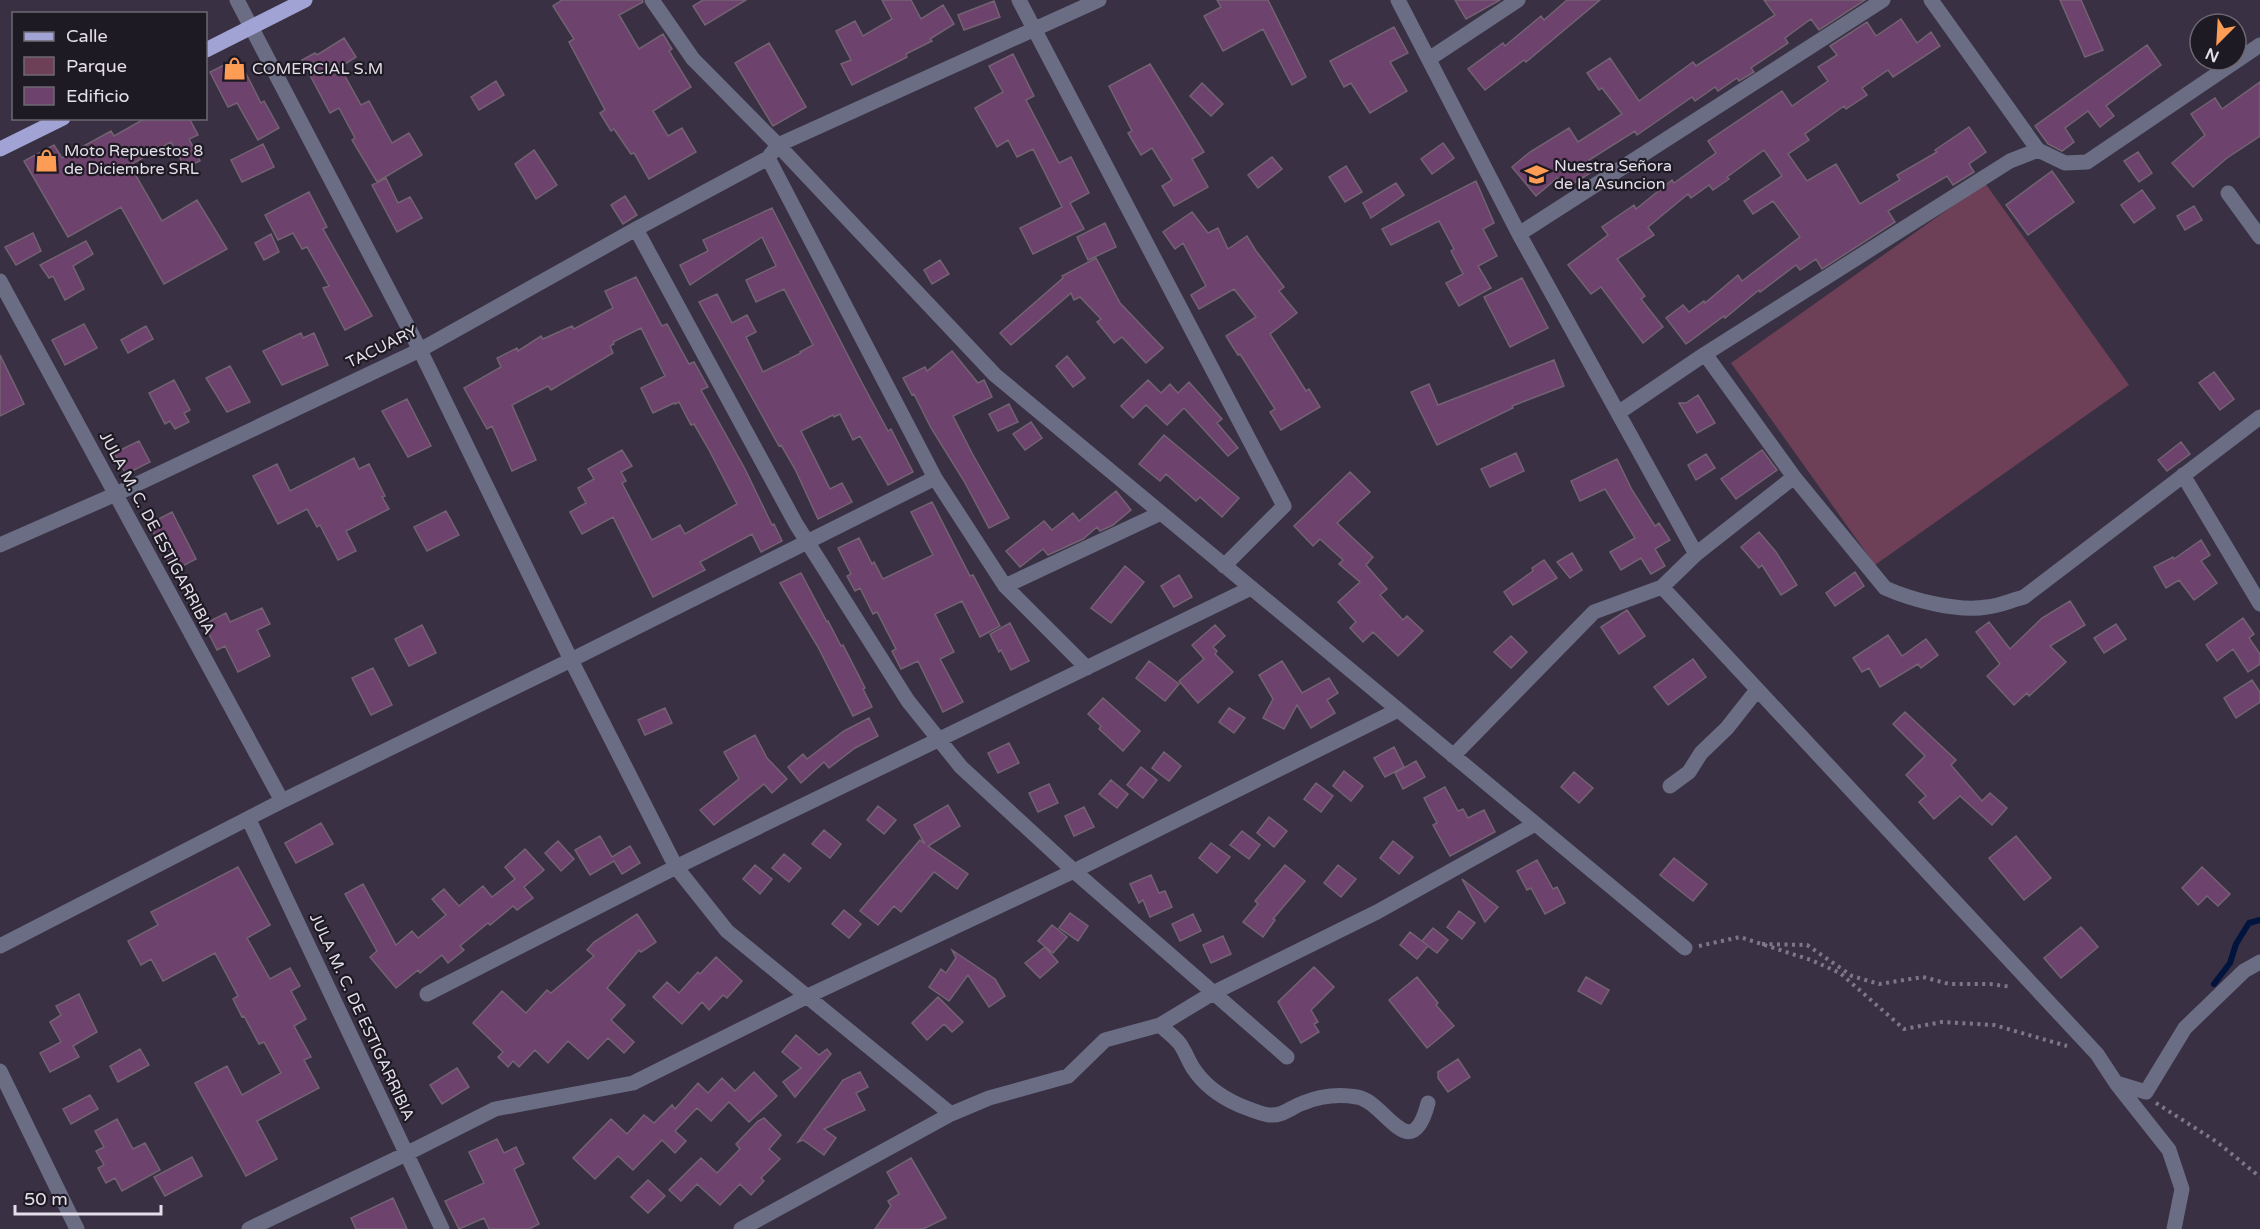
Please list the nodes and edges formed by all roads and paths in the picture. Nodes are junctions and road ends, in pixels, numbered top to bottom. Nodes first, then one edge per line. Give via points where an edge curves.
1 (237, 0) edge
2 (306, 0) edge
3 (652, 0) edge
4 (1019, 0) edge
5 (1099, 0) edge
6 (1398, 0) edge
7 (1518, 0) edge
8 (1883, 0) edge
9 (1931, 0) edge
10 (251, 28) junction
11 (1034, 28) junction
12 (2260, 45) edge
13 (207, 50) edge
14 (1429, 59) junction
15 (59, 120) edge
16 (778, 145) junction
17 (0, 149) edge
18 (2038, 150) junction
19 (768, 158) junction
20 (2228, 193) dead end
21 (636, 229) junction
22 (1519, 234) junction
23 (2260, 237) edge
24 (0, 281) edge
25 (420, 350) junction
26 (1705, 354) junction
27 (1618, 413) junction
28 (2260, 417) edge
29 (2183, 475) junction
30 (1794, 477) junction
31 (935, 478) junction
32 (116, 494) junction
33 (1161, 513) junction
34 (807, 541) junction
35 (0, 545) edge
36 (1696, 554) junction
37 (1224, 566) junction
38 (1005, 586) junction
39 (1662, 587) junction
40 (1251, 588) junction
41 (2260, 604) edge
42 (571, 660) junction
43 (1087, 668) junction
44 (1757, 690) junction
45 (1398, 710) junction
46 (939, 740) junction
47 (1453, 756) junction
48 (1670, 786) dead end
49 (282, 801) junction
50 (249, 820) junction
51 (1535, 824) junction
52 (676, 867) junction
53 (1074, 871) junction
54 (1758, 944) junction
55 (0, 946) edge
56 (1685, 948) joint
57 (2260, 962) edge
58 (2039, 992) junction
59 (427, 993) dead end
60 (1214, 993) junction
61 (808, 996) junction
62 (1160, 1025) junction
63 (2097, 1054) junction
64 (1287, 1057) dead end
65 (0, 1071) edge
66 (2116, 1083) junction
67 (2146, 1092) junction
68 (1428, 1103) dead end
69 (951, 1114) junction
70 (406, 1154) junction
71 (2260, 1177) edge
72 (77, 1229) edge
73 (249, 1229) edge
74 (442, 1229) edge
75 (741, 1229) edge
76 (2174, 1229) edge

1 - 10 street
2 - 10 main road
3 - 16 street via 693,59
4 - 11 street
5 - 11 street
6 - 14 street
7 - 14 street
8 - 22 street
9 - 18 street
10 - 13 main road
10 - 25 street
11 - 16 street
11 - 37 street via 1284,506
12 - 18 street via 2087,162 2065,163
14 - 22 street
15 - 17 main road
16 - 19 street
16 - 33 street via 995,375
18 - 26 street via 2010,162
19 - 21 street, TACUARY
19 - 31 street
20 - 23 street
21 - 25 street, TACUARY
21 - 34 street
22 - 27 street
24 - 32 street, JULA M. C. DE ESTIGARRIBIA
25 - 32 street, TACUARY
25 - 42 street
26 - 27 street
26 - 30 street
27 - 36 street
28 - 29 street
29 - 30 street via 2024,597 1987,608 1944,606 1904,597 1885,588
29 - 41 street
30 - 36 street
31 - 34 street
31 - 38 street
32 - 35 street, TACUARY
32 - 49 street, JULA M. C. DE ESTIGARRIBIA
33 - 37 street
33 - 38 street
34 - 42 street
34 - 46 street via 908,701
36 - 39 street
37 - 40 street
38 - 43 street
39 - 44 street
39 - 47 street via 1594,612
40 - 43 street
40 - 45 street
42 - 49 street
42 - 52 street
43 - 46 street
44 - 48 street via 1689,772
44 - 58 street
45 - 47 street
45 - 53 street
46 - 52 street
46 - 53 street via 961,767
47 - 51 street
49 - 50 street
50 - 55 street
50 - 70 street, JULA M. C. DE ESTIGARRIBIA
51 - 56 street
51 - 60 street via 1377,912
52 - 59 street
52 - 61 street via 727,931
53 - 60 street
53 - 61 street
54 - 56 path via 1740,937
54 - 58 path via 1807,945 1852,976 1879,984 1923,977 1949,984 1990,984
54 - 63 path via 1840,973 1904,1029 1942,1022 1995,1025
57 - 67 street via 2244,971 2185,1028
58 - 63 street
60 - 62 street
60 - 64 street
61 - 69 street
61 - 70 street via 633,1083 495,1109
62 - 68 street via 1179,1043 1194,1070 1215,1092 1269,1115 1287,1113 1302,1103 1339,1094 1362,1097 1398,1129 1407,1132 1423,1122
62 - 69 street via 1104,1040 1068,1076 989,1098
63 - 66 street
65 - 72 street
66 - 67 street
66 - 76 street via 2169,1150 2182,1189
67 - 71 path
69 - 75 street
70 - 73 street
70 - 74 street, JULA M. C. DE ESTIGARRIBIA

